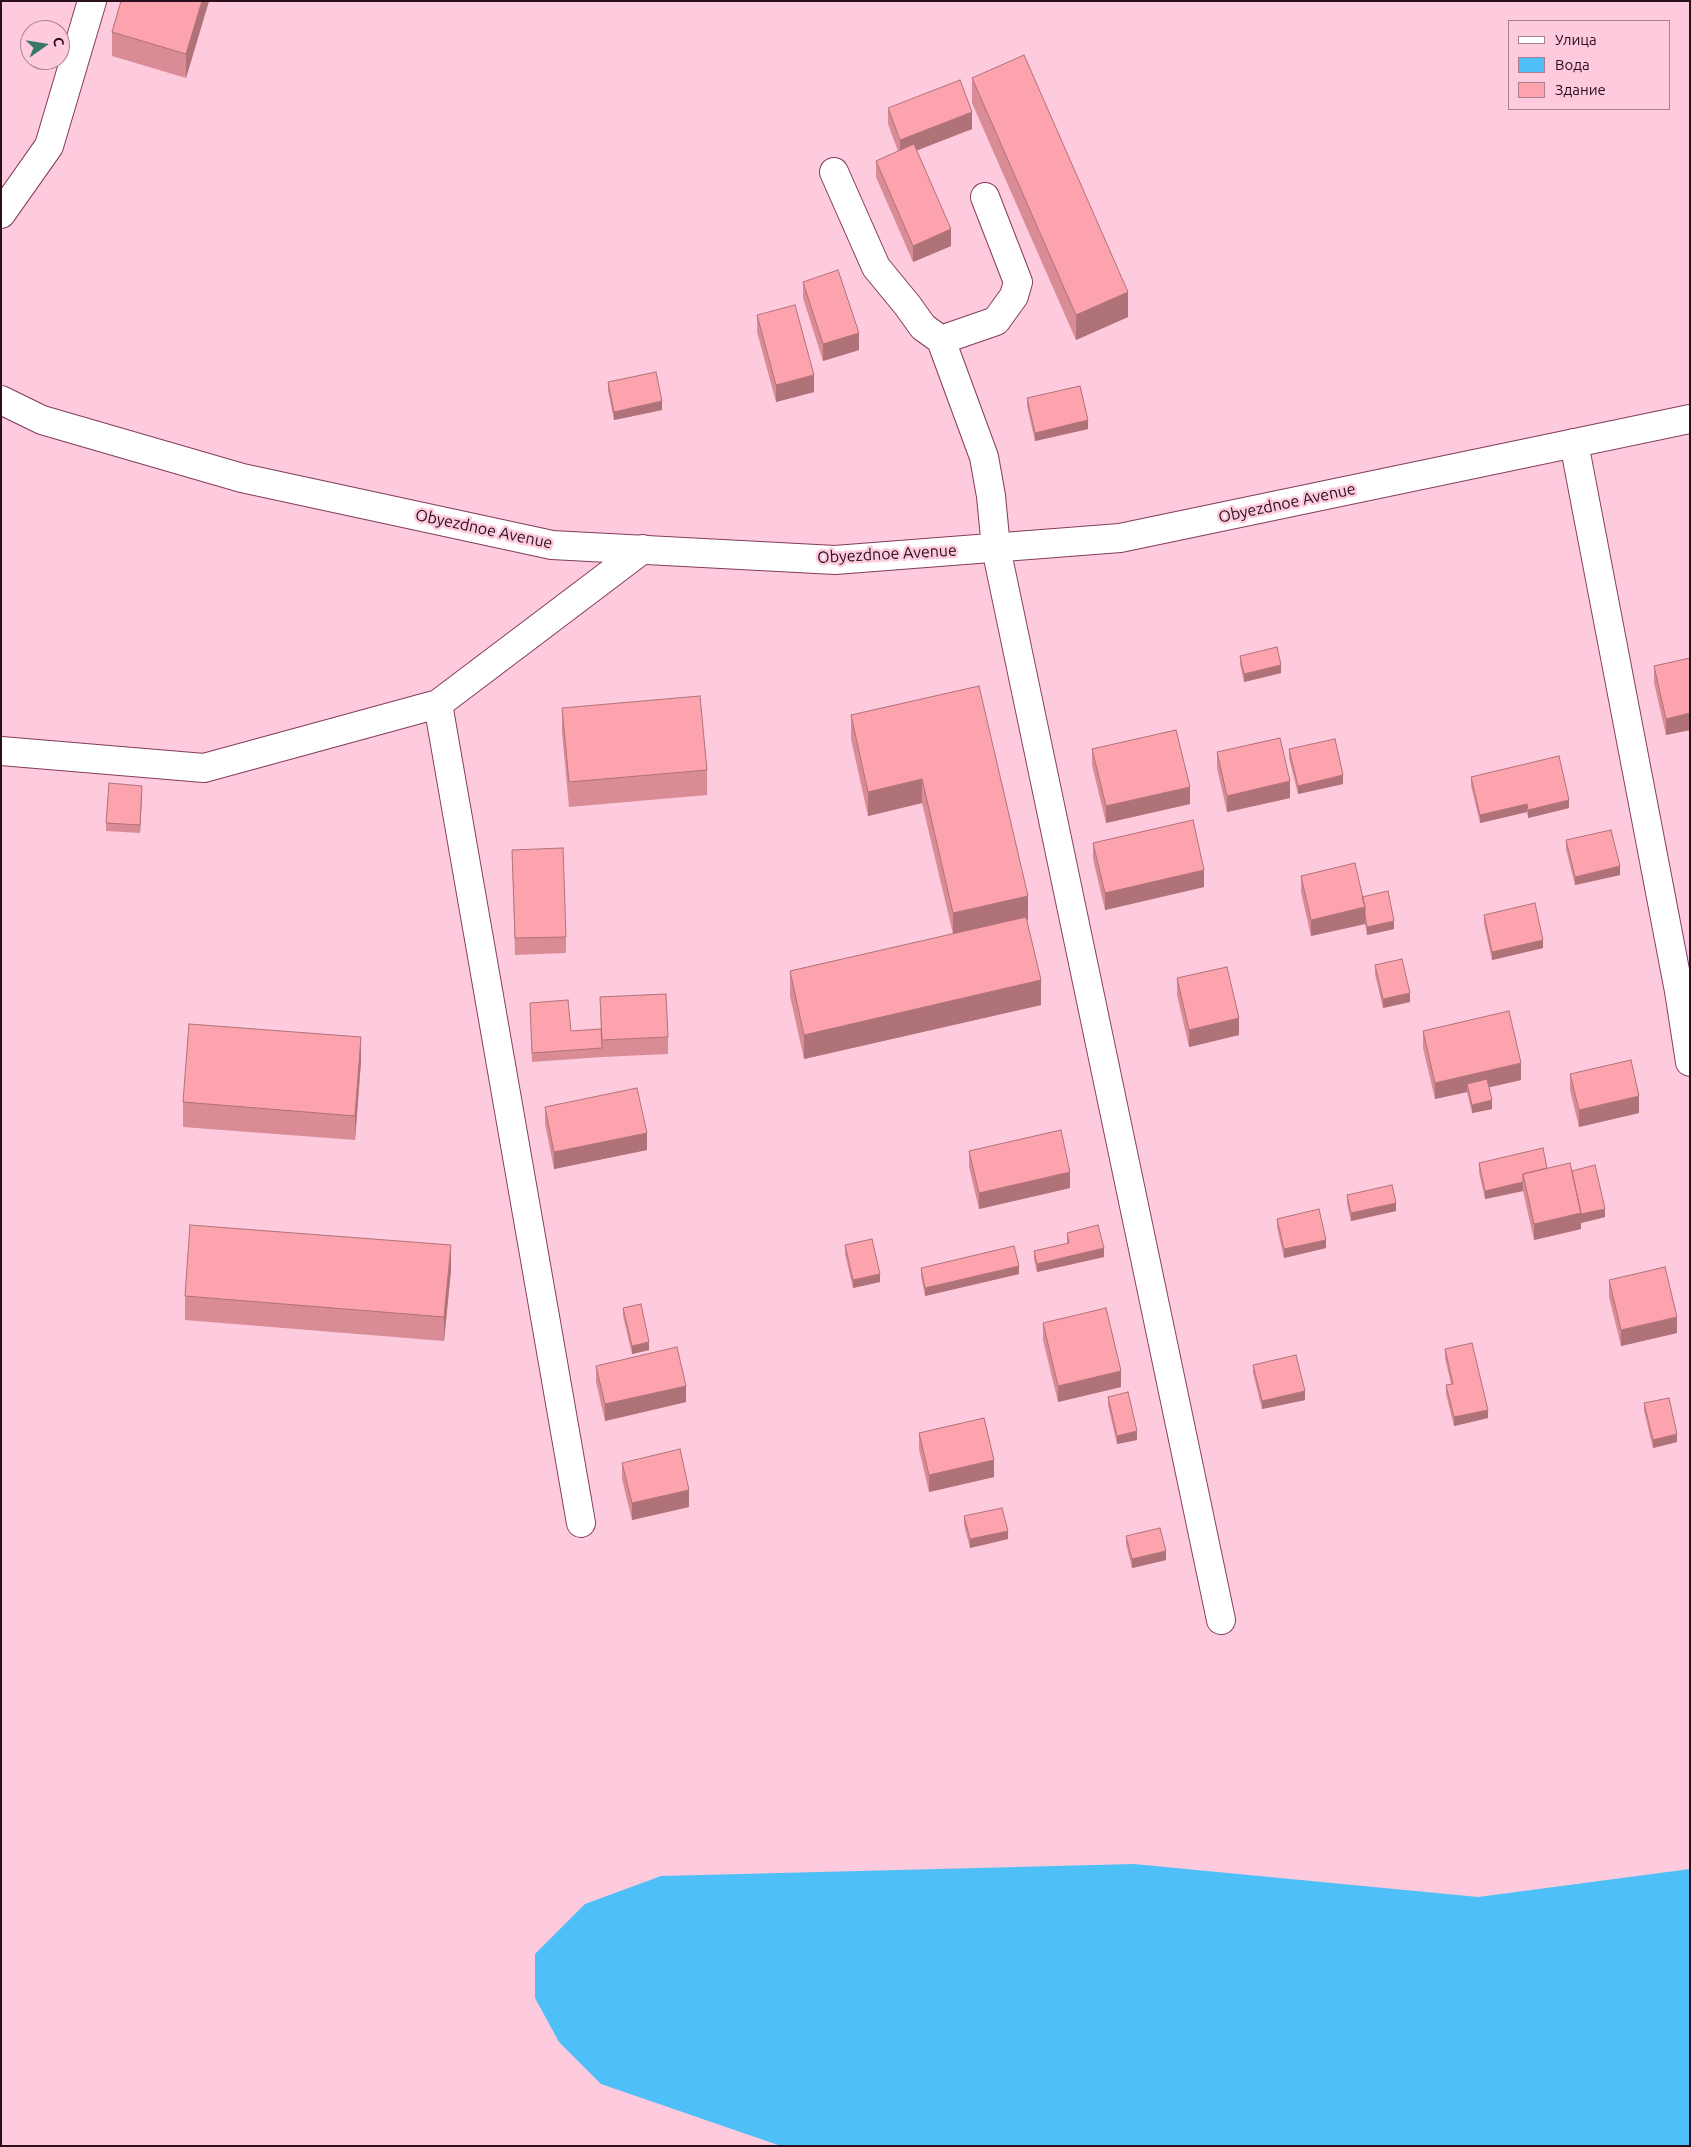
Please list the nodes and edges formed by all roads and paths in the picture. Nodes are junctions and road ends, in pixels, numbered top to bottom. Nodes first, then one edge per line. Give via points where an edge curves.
1 (92, 1) edge
2 (834, 172) dead end
3 (985, 197) dead end
4 (1, 214) edge
5 (941, 340) junction
6 (1, 400) edge
7 (1690, 419) edge
8 (1574, 443) junction
9 (996, 548) junction
10 (643, 549) junction
11 (438, 704) junction
12 (1, 751) edge
13 (1690, 1062) edge
14 (582, 1523) dead end
15 (1220, 1620) dead end

1 - 4 main road via 49,146
2 - 5 main road via 876,267 923,327
3 - 5 main road via 1018,282 1014,296 996,320
5 - 9 main road via 984,458
6 - 10 main road, Obyezdnoe Avenue via 42,420 242,478 552,545
7 - 8 main road, Obyezdnoe Avenue
8 - 9 main road, Obyezdnoe Avenue via 1120,538
8 - 13 main road
9 - 10 main road, Obyezdnoe Avenue via 835,560
9 - 15 main road
10 - 11 main road
11 - 12 main road via 204,768
11 - 14 main road

